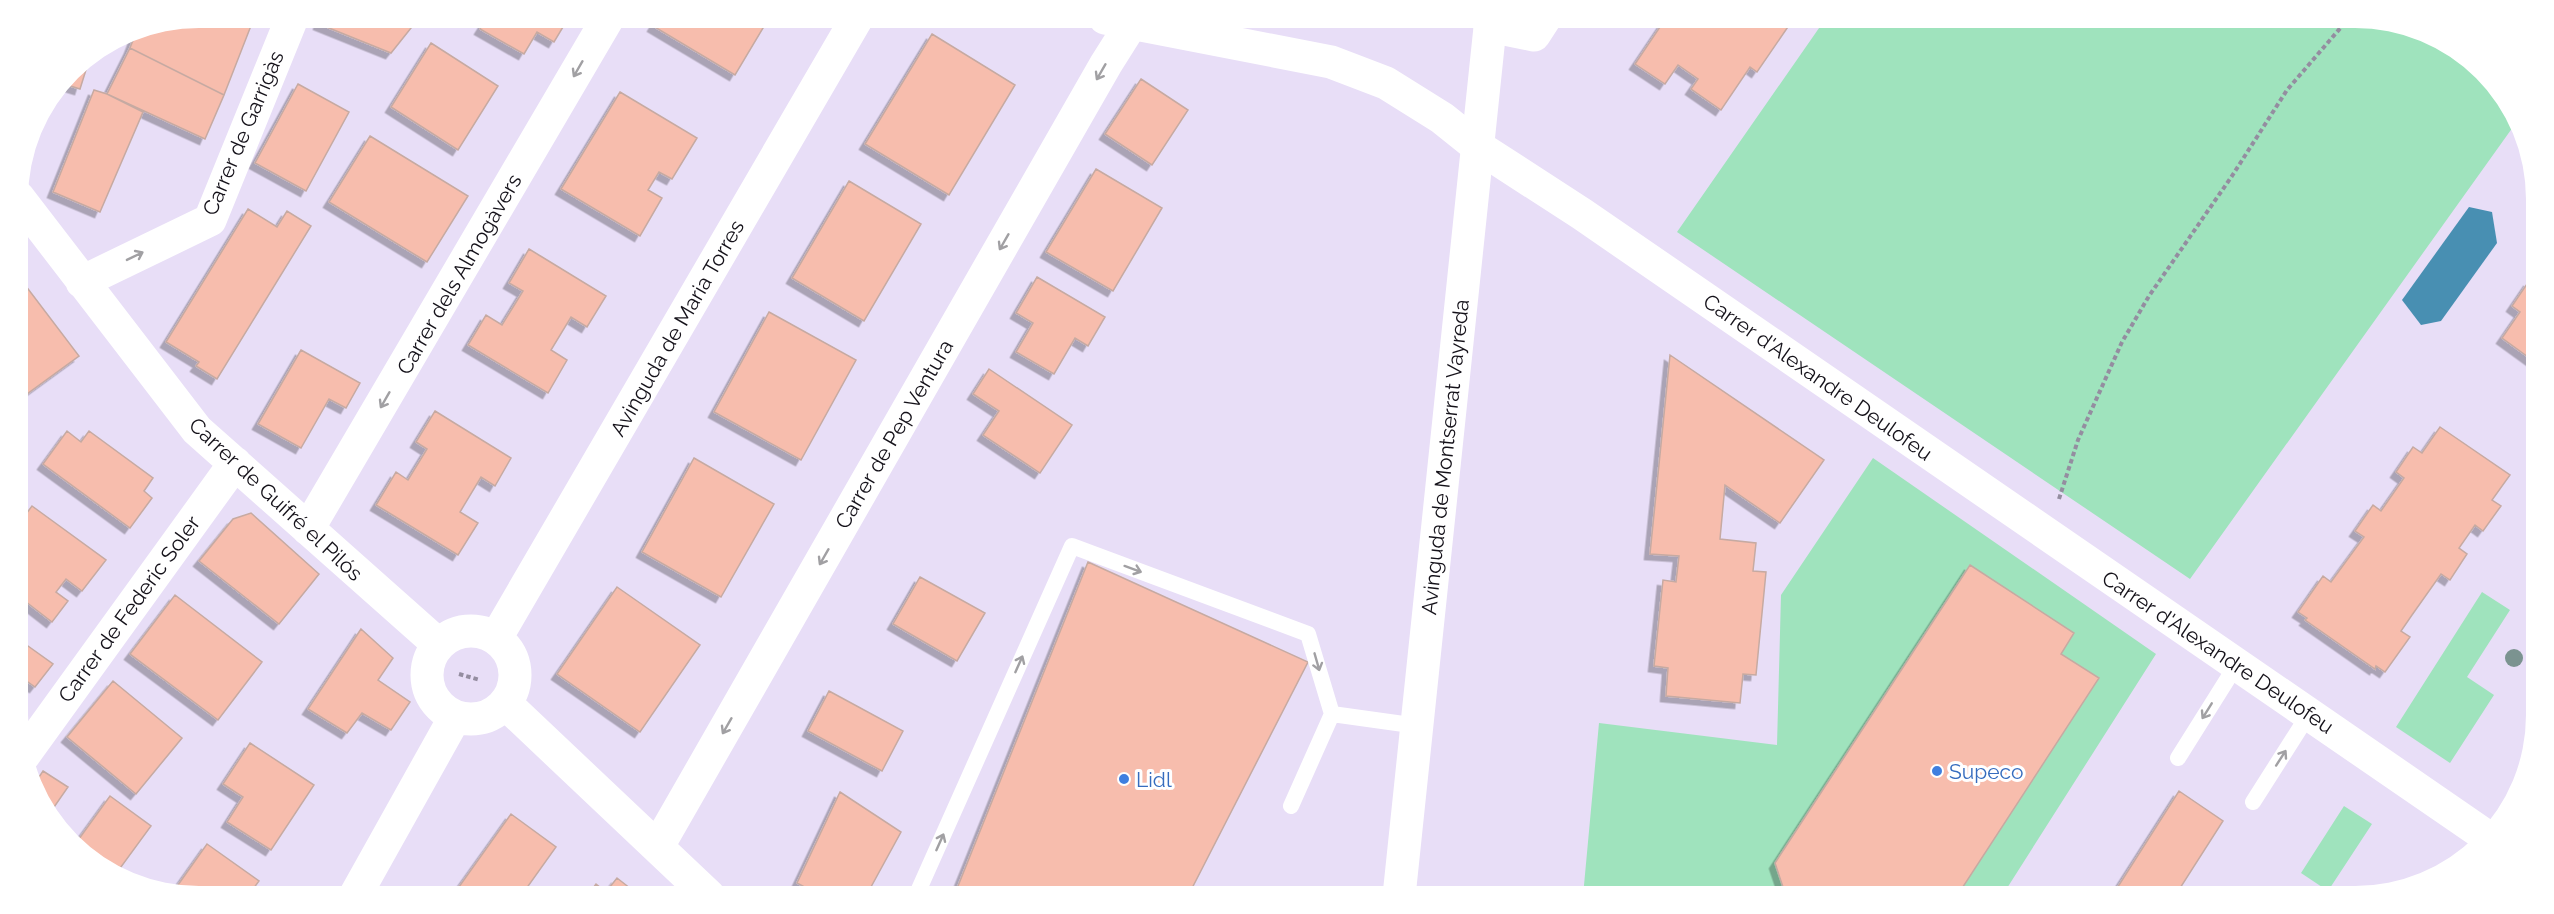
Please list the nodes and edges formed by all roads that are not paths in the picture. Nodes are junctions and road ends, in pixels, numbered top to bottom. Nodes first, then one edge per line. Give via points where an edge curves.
1 (1490, 28) edge
2 (1512, 28) edge
3 (1538, 28) edge
4 (288, 29) edge
5 (602, 29) edge
6 (851, 29) edge
7 (1120, 29) edge
8 (1166, 29) edge
9 (1477, 146) junction
10 (29, 212) edge
11 (82, 282) junction
12 (235, 463) junction
13 (308, 529) junction
14 (496, 638) junction
15 (438, 644) junction
16 (2236, 664) junction
17 (506, 704) junction
18 (1332, 714) junction
19 (2309, 714) junction
20 (455, 717) junction
21 (1418, 726) junction
22 (32, 745) edge
23 (2178, 758) dead end
24 (2253, 802) dead end
25 (1291, 806) dead end
26 (2479, 831) edge
27 (658, 846) junction
28 (1400, 885) edge
29 (361, 886) edge
30 (699, 886) edge
31 (921, 886) edge

1 - 9 street, Avinguda de Montserrat Vayreda
2 - 3 street via 1534,35
11 -> 4 street, Carrer de Garrigàs via 210,219
5 -> 13 street, Carrer dels Almogàvers
6 - 14 street, Avinguda de Maria Torres
7 -> 27 street, Carrer de Pep Ventura via 1106,64
8 - 9 street, Carrer d'Alexandre Deulofeu via 1331,62 1386,83 1442,118
9 - 16 street, Carrer d'Alexandre Deulofeu via 1582,214
9 - 21 street, Avinguda de Montserrat Vayreda
10 - 11 street, Carrer de Guifré el Pilós
11 - 12 street, Carrer de Guifré el Pilós via 197,430
12 - 13 street, Carrer de Guifré el Pilós
12 - 22 street, Carrer de Federic Soler
13 - 15 street, Carrer de Guifré el Pilós
14 - 15 street via 476,630 455,633
14 - 17 street via 514,662 516,677
15 - 20 street via 427,663 427,686 437,705
16 - 19 street, Carrer d'Alexandre Deulofeu
16 -> 23 lane
17 - 20 street via 491,716 473,720
17 - 27 street
18 - 21 lane
18 - 25 lane
31 -> 18 lane via 1072,546 1308,634
24 -> 19 lane
19 - 26 street, Carrer d'Alexandre Deulofeu
20 - 29 street
21 - 28 street, Avinguda de Montserrat Vayreda
27 - 30 street

